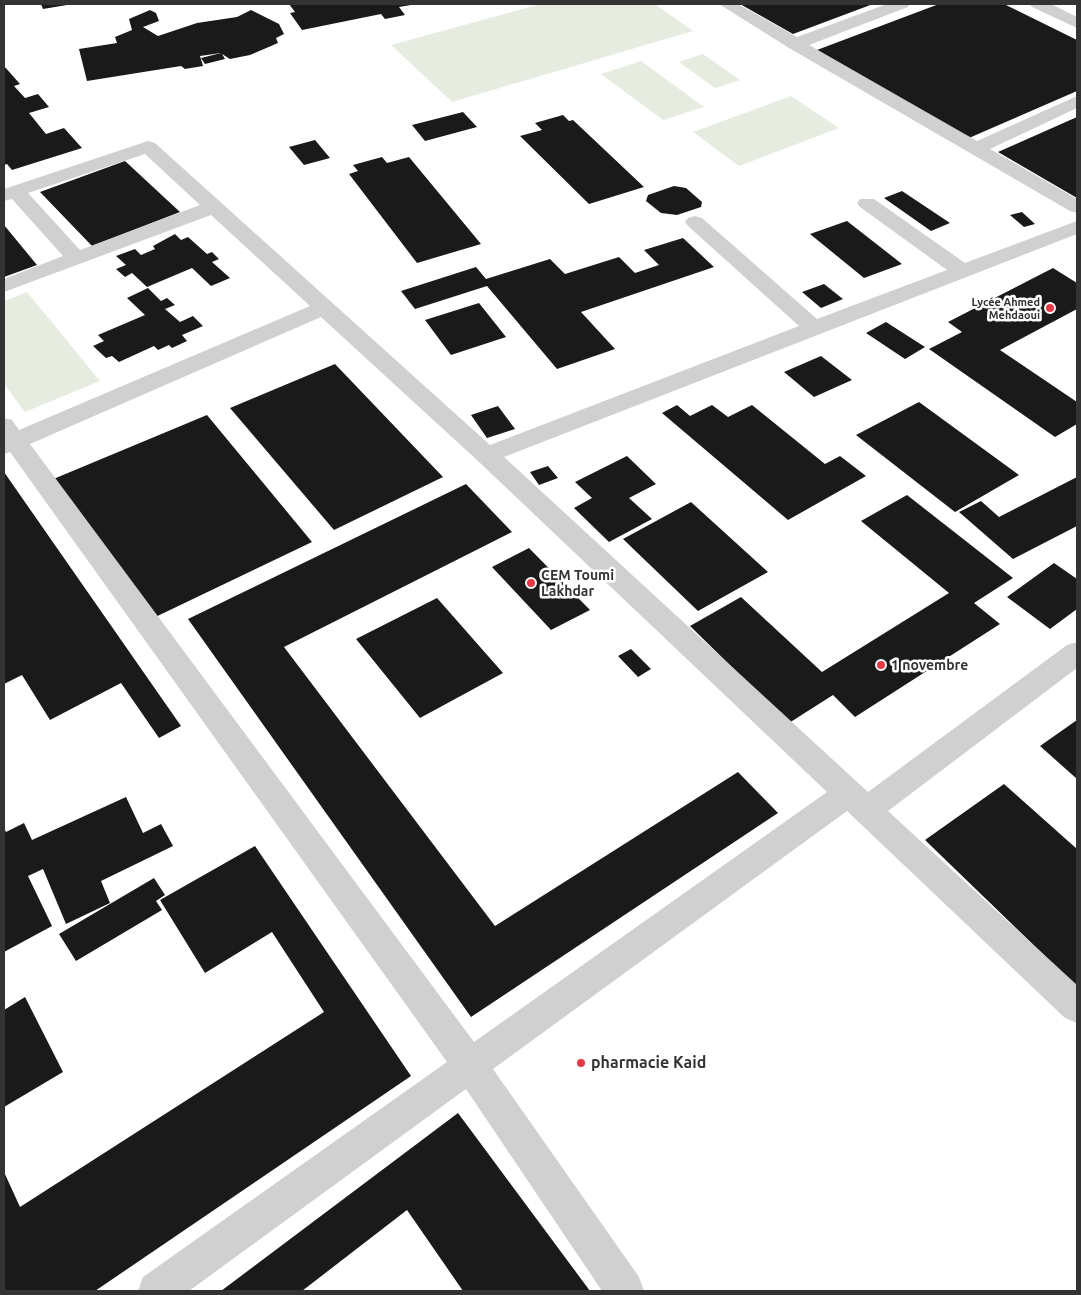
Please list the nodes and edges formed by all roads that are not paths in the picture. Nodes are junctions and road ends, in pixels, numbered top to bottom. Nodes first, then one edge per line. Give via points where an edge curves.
1 (727, 4) edge
2 (902, 4) edge
3 (1038, 4) edge
4 (1077, 23) edge
5 (795, 44) junction
6 (1077, 101) edge
7 (977, 148) junction
8 (10, 193) edge
9 (867, 203) dead end
10 (213, 207) junction
11 (1077, 207) edge
12 (695, 222) dead end
13 (1077, 227) edge
14 (77, 259) junction
15 (963, 271) junction
16 (4, 286) edge
17 (325, 307) junction
18 (814, 328) junction
19 (8, 438) edge
20 (487, 454) junction
21 (1077, 653) edge
22 (857, 801) junction
23 (1077, 1007) edge
24 (470, 1066) junction
25 (157, 1291) edge
26 (625, 1291) edge

1 - 5 street
2 - 5 street
3 - 4 street
5 - 7 street
6 - 7 street
7 - 11 street
8 - 10 street via 148,146
8 - 14 street
9 - 15 street
10 - 14 street
10 - 17 street
12 - 18 street
13 - 15 street
14 - 16 street
15 - 18 street
17 - 19 street
17 - 20 street
18 - 20 street
19 - 24 street
20 - 22 street
21 - 22 street
22 - 23 street
22 - 24 street
24 - 25 street
24 - 26 street

